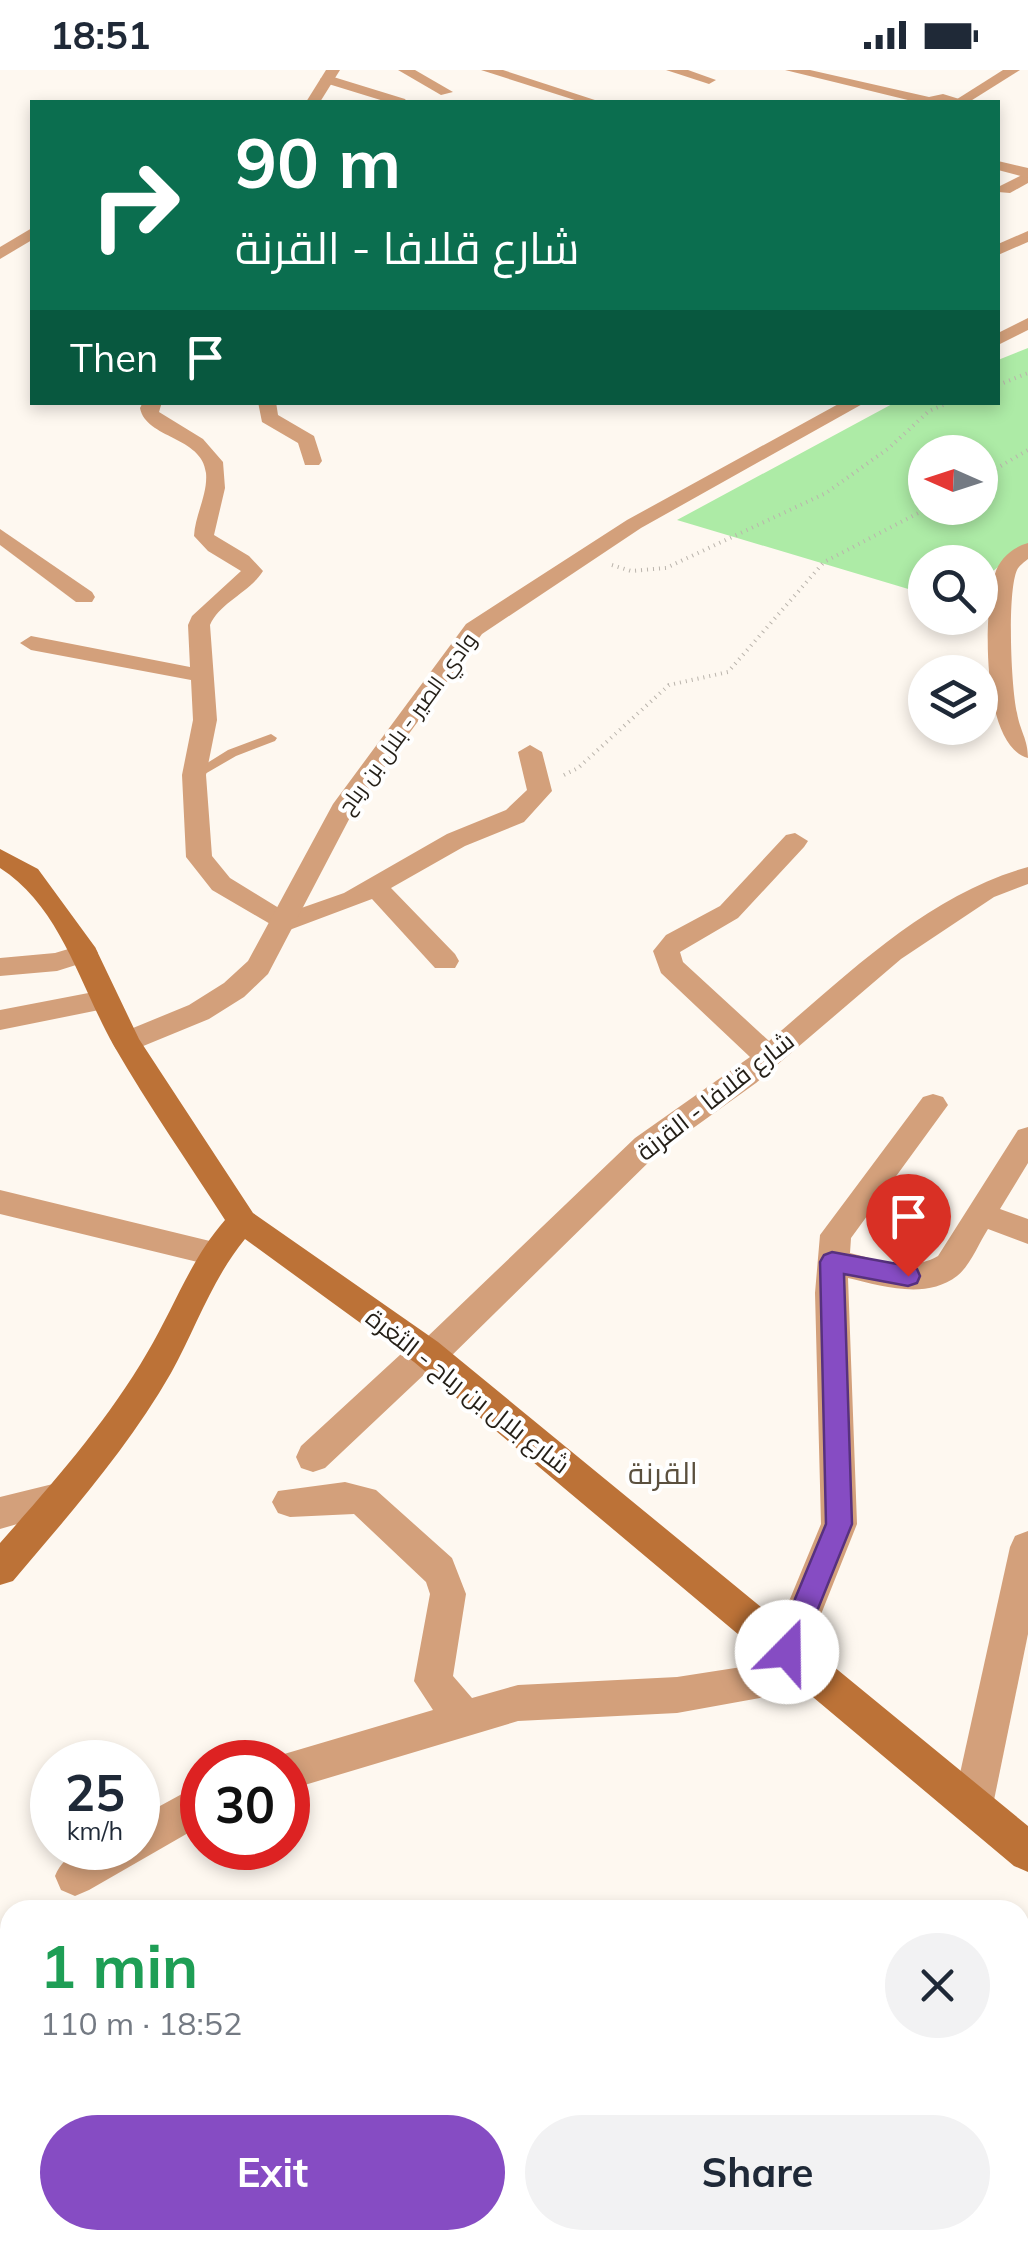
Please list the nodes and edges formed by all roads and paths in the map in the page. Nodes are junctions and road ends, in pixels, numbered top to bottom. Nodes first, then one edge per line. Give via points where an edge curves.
1 (405, 70) edge
2 (488, 70) edge
3 (673, 70) edge
4 (792, 70) edge
5 (821, 70) edge
6 (1013, 70) edge
7 (330, 75) edge
8 (709, 80) dead end
9 (446, 92) dead end
10 (313, 100) edge
11 (395, 100) edge
12 (587, 100) edge
13 (928, 100) edge
14 (929, 100) edge
15 (965, 100) edge
16 (1000, 167) edge
17 (1028, 175) edge
18 (1004, 190) dead end
19 (30, 234) edge
20 (1028, 236) edge
21 (1000, 249) edge
22 (0, 254) edge
23 (1028, 323) edge
24 (1000, 339) edge
25 (1028, 373) edge
26 (1000, 383) edge
27 (150, 405) edge
28 (268, 405) edge
29 (852, 405) edge
30 (943, 405) edge
31 (1028, 450) edge
32 (312, 461) dead end
33 (998, 468) edge
34 (908, 518) edge
35 (0, 536) edge
36 (1028, 549) edge
37 (585, 557) junction
38 (84, 597) dead end
39 (31, 644) dead end
40 (204, 676) junction
41 (271, 738) dead end
42 (1028, 751) edge
43 (530, 752) dead end
44 (194, 775) junction
45 (539, 788) junction
46 (796, 841) dead end
47 (0, 857) edge
48 (1028, 875) edge
49 (375, 887) junction
50 (284, 923) junction
51 (85, 953) junction
52 (445, 962) dead end
53 (0, 967) edge
54 (104, 1000) junction
55 (0, 1020) edge
56 (126, 1042) junction
57 (767, 1056) junction
58 (933, 1105) dead end
59 (1028, 1138) edge
60 (0, 1202) edge
61 (981, 1214) junction
62 (242, 1222) junction
63 (1028, 1232) edge
64 (214, 1254) junction
65 (832, 1262) junction
66 (428, 1353) junction
67 (313, 1458) dead end
68 (61, 1497) junction
69 (290, 1502) dead end
70 (0, 1513) edge
71 (1028, 1547) edge
72 (0, 1569) edge
73 (800, 1663) junction
74 (465, 1719) junction
75 (310, 1764) edge
76 (974, 1805) junction
77 (1028, 1852) edge
78 (85, 1870) edge
79 (74, 1876) dead end

1 - 9 street
2 - 12 street
3 - 8 street
4 - 13 street
5 - 14 street
6 - 15 street
7 - 10 street
7 - 11 street
16 - 17 street
17 - 18 street
19 - 22 street
20 - 21 street
23 - 24 street
25 - 26 path
27 - 40 street via 150,415 198,444 214,463 217,480 204,536 252,571 200,619
28 - 32 street via 270,418 307,440
29 - 37 street, وادي الصير - بلال بن رباح
30 - 37 path via 826,493 666,568 631,570
31 - 33 path
34 - 45 path via 824,562 728,672 669,685 578,768
35 - 38 street
36 - 42 street via 1009,566 1003,583 1002,698 1006,719
37 - 50 street, وادي الصير - بلال بن رباح via 474,629 345,804
39 - 40 street
40 - 44 street via 205,720
41 - 44 lane
43 - 45 street
44 - 50 street via 203,867
45 - 49 street via 515,816 456,840
46 - 57 street via 729,912 675,941 666,955
47 - 51 main road, شارع بلال بن رباح - الثغرة via 29,875
48 - 57 street, شارع قلافا - القرنة via 986,890 907,943
49 - 50 street
49 - 52 street
50 - 56 street, وادي الصير - بلال بن رباح via 258,968 234,990
51 - 53 street
51 - 54 main road, شارع بلال بن رباح - الثغرة
54 - 55 street
54 - 56 main road, شارع بلال بن رباح - الثغرة
56 - 62 main road, شارع بلال بن رباح - الثغرة
57 - 66 street, شارع قلافا - القرنة via 646,1146
58 - 65 street via 836,1235
59 - 61 street
60 - 64 street
61 - 63 street
61 - 65 street via 936,1274 908,1276
62 - 64 main road
62 - 66 main road, شارع بلال بن رباح - الثغرة
64 - 68 main road via 158,1365
65 - 73 street via 839,1524
66 - 67 street, شارع قلافا - القرنة
66 - 73 main road, شارع بلال بن رباح - الثغرة
68 - 70 street
68 - 72 main road
69 - 74 street via 345,1496 364,1502 439,1570 448,1594 432,1676
71 - 76 street
73 - 74 street via 677,1695 518,1703
73 - 76 main road, شارع بلال بن رباح - الثغرة
74 - 75 street
76 - 77 main road, شارع بلال بن رباح - الثغرة
78 - 79 street

